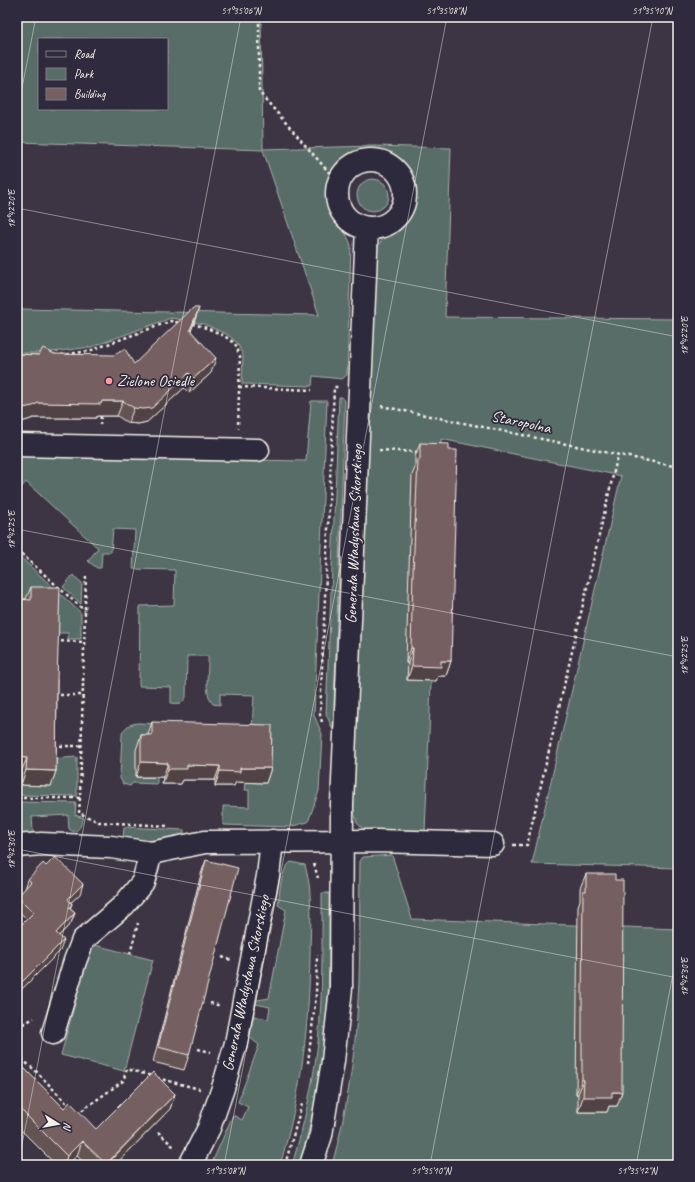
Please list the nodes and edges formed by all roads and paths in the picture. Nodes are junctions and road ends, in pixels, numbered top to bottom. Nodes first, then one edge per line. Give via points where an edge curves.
1 (259, 17) edge
2 (339, 184) junction
3 (367, 228) junction
4 (56, 356) edge
5 (239, 387) junction
6 (312, 390) dead end
7 (360, 395) junction
8 (17, 445) edge
9 (248, 450) joint
10 (618, 454) junction
11 (678, 466) edge
12 (17, 550) edge
13 (86, 573) dead end
14 (85, 612) junction
15 (52, 641) edge
16 (84, 642) junction
17 (52, 695) edge
18 (83, 695) junction
19 (324, 728) dead end
20 (50, 746) edge
21 (81, 746) junction
22 (17, 798) edge
23 (272, 841) junction
24 (341, 841) junction
25 (493, 844) joint
26 (17, 846) edge
27 (151, 853) junction
28 (312, 858) dead end
29 (320, 884) dead end
30 (139, 919) dead end
31 (130, 954) dead end
32 (317, 954) dead end
33 (53, 1032) dead end
34 (198, 1049) edge
35 (212, 1052) dead end
36 (17, 1055) edge
37 (308, 1069) dead end
38 (38, 1073) junction
39 (34, 1077) edge
40 (207, 1091) dead end
41 (303, 1099) dead end
42 (77, 1114) junction
43 (72, 1117) edge
44 (158, 1132) edge
45 (175, 1148) dead end
46 (190, 1165) edge
47 (285, 1165) edge
48 (311, 1165) edge

1 - 2 path via 259,92
2 - 3 street via 340,207 346,217
2 - 3 street via 344,174 363,161 375,160 385,163 401,177 405,187 405,198 396,217 378,228
3 - 7 street, Generała Władysława Sikorskiego
4 - 5 path via 89,351 171,321 200,325 236,345 240,356
5 - 6 path
5 - 9 path
7 - 10 path, Staropolna
7 - 19 path, Staropolna via 334,387 320,715
7 - 24 street, Generała Władysława Sikorskiego
8 - 9 street
10 - 11 path, Staropolna
10 - 25 path via 527,845
12 - 14 path
13 - 14 path
14 - 16 path
15 - 16 path
16 - 18 path
17 - 18 path
18 - 21 path
20 - 21 path
21 - 22 path via 80,798
23 - 24 street
23 - 27 street via 204,842
23 - 46 street, Generała Władysława Sikorskiego via 268,876 236,1043 209,1128
24 - 25 street
24 - 48 street, Generała Władysława Sikorskiego via 341,988 321,1135
26 - 27 street via 41,844 110,847
27 - 33 street via 143,882 124,905 83,940
28 - 29 path
30 - 31 path
32 - 37 path via 316,994
34 - 35 path
36 - 38 path
38 - 39 path
38 - 42 path
40 - 42 path via 127,1069 123,1081
41 - 47 path
42 - 43 path
44 - 45 path

